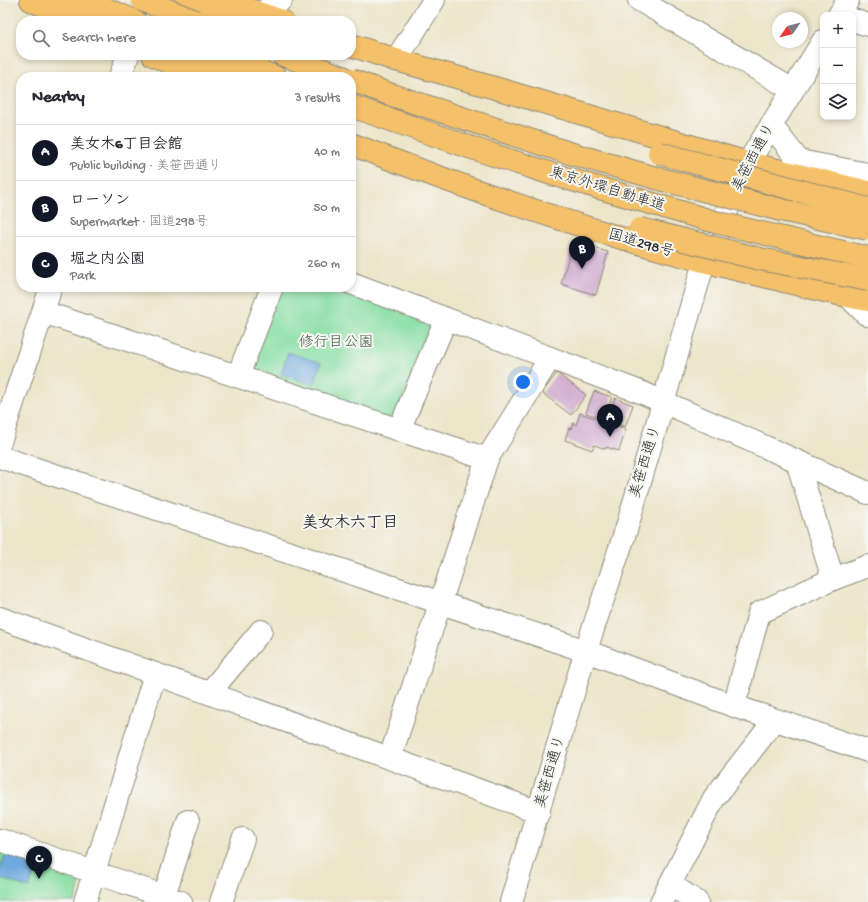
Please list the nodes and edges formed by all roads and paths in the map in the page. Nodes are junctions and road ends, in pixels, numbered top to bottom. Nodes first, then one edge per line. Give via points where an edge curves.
1 (31, 0) edge
2 (62, 0) edge
3 (84, 0) edge
4 (142, 0) edge
5 (150, 0) edge
6 (186, 0) edge
7 (220, 0) edge
8 (281, 0) edge
9 (434, 0) edge
10 (639, 0) edge
11 (848, 0) edge
12 (841, 12) edge
13 (67, 16) edge
14 (100, 16) edge
15 (123, 16) edge
16 (144, 16) edge
17 (182, 16) edge
18 (247, 16) edge
19 (249, 16) edge
20 (253, 16) edge
21 (856, 21) edge
22 (868, 25) edge
23 (820, 46) edge
24 (356, 47) edge
25 (356, 59) edge
26 (164, 60) edge
27 (202, 60) edge
28 (232, 60) edge
29 (297, 60) edge
30 (396, 60) junction
31 (189, 72) edge
32 (227, 72) edge
33 (262, 72) edge
34 (329, 72) edge
35 (356, 82) edge
36 (793, 90) junction
37 (356, 108) edge
38 (771, 125) junction
39 (356, 130) edge
40 (356, 146) edge
41 (748, 163) junction
42 (868, 174) edge
43 (868, 192) edge
44 (868, 209) edge
45 (868, 230) edge
46 (868, 258) edge
47 (704, 262) junction
48 (868, 280) edge
49 (356, 285) edge
50 (49, 292) edge
51 (270, 292) edge
52 (858, 298) edge
53 (43, 312) junction
54 (868, 315) edge
55 (446, 319) junction
56 (550, 358) junction
57 (238, 376) junction
58 (664, 402) junction
59 (399, 430) junction
60 (0, 442) edge
61 (0, 457) edge
62 (487, 459) junction
63 (797, 461) junction
64 (868, 493) edge
65 (868, 566) edge
66 (833, 579) junction
67 (440, 603) junction
68 (0, 618) edge
69 (262, 631) dead end
70 (586, 651) junction
71 (155, 674) junction
72 (209, 693) junction
73 (734, 706) junction
74 (776, 720) junction
75 (868, 752) edge
76 (390, 758) junction
77 (539, 812) junction
78 (188, 821) dead end
79 (243, 839) dead end
80 (0, 840) edge
81 (94, 872) junction
82 (665, 893) edge
83 (172, 899) edge
84 (85, 902) edge
85 (221, 902) edge
86 (512, 902) edge
87 (697, 902) edge

1 - 13 highway
2 - 14 highway
3 - 15 highway
4 - 17 highway, bridge
5 - 16 street
6 - 18 highway
7 - 19 highway
8 - 20 street
9 - 30 street
10 - 36 street
11 - 12 street
21 - 22 street
23 - 36 street, 美笹西通り
24 - 30 highway
25 - 44 highway, bridge via 659,153
26 - 31 highway
27 - 32 highway
28 - 33 highway
29 - 34 highway
30 - 41 highway
35 - 45 highway, 東京外環自動車道, bridge via 566,152 656,178
36 - 38 street, 美笹西通り
37 - 46 highway, 東京外環自動車道, bridge via 479,150 640,200 715,222
38 - 41 street, 美笹西通り
38 - 42 street via 798,160
39 - 48 highway, bridge via 536,197 640,229 760,259
40 - 47 highway, 国道298号 via 506,201 603,233
41 - 43 highway
41 - 47 street, 美笹西通り
47 - 52 highway, 国道298号
47 - 58 street, 美笹西通り
49 - 55 street
50 - 53 street
51 - 57 street
52 - 54 street
53 - 57 street
53 - 60 street
55 - 56 street
55 - 59 street
56 - 58 street
56 - 62 street
57 - 59 street
58 - 63 street
58 - 70 street, 美笹西通り via 627,527
59 - 62 street
61 - 67 street
62 - 67 street
63 - 64 street
63 - 66 street
65 - 66 street
66 - 73 street via 759,613
67 - 70 street
67 - 76 street
68 - 71 street
69 - 72 street
70 - 73 street
70 - 77 street, 美笹西通り
71 - 72 street
71 - 81 street
72 - 76 street
73 - 74 street
74 - 75 street
74 - 82 street via 714,798
76 - 77 street
77 - 86 street, 美笹西通り
78 - 83 street
79 - 85 street
80 - 81 street
81 - 83 street
81 - 84 street
82 - 87 street

